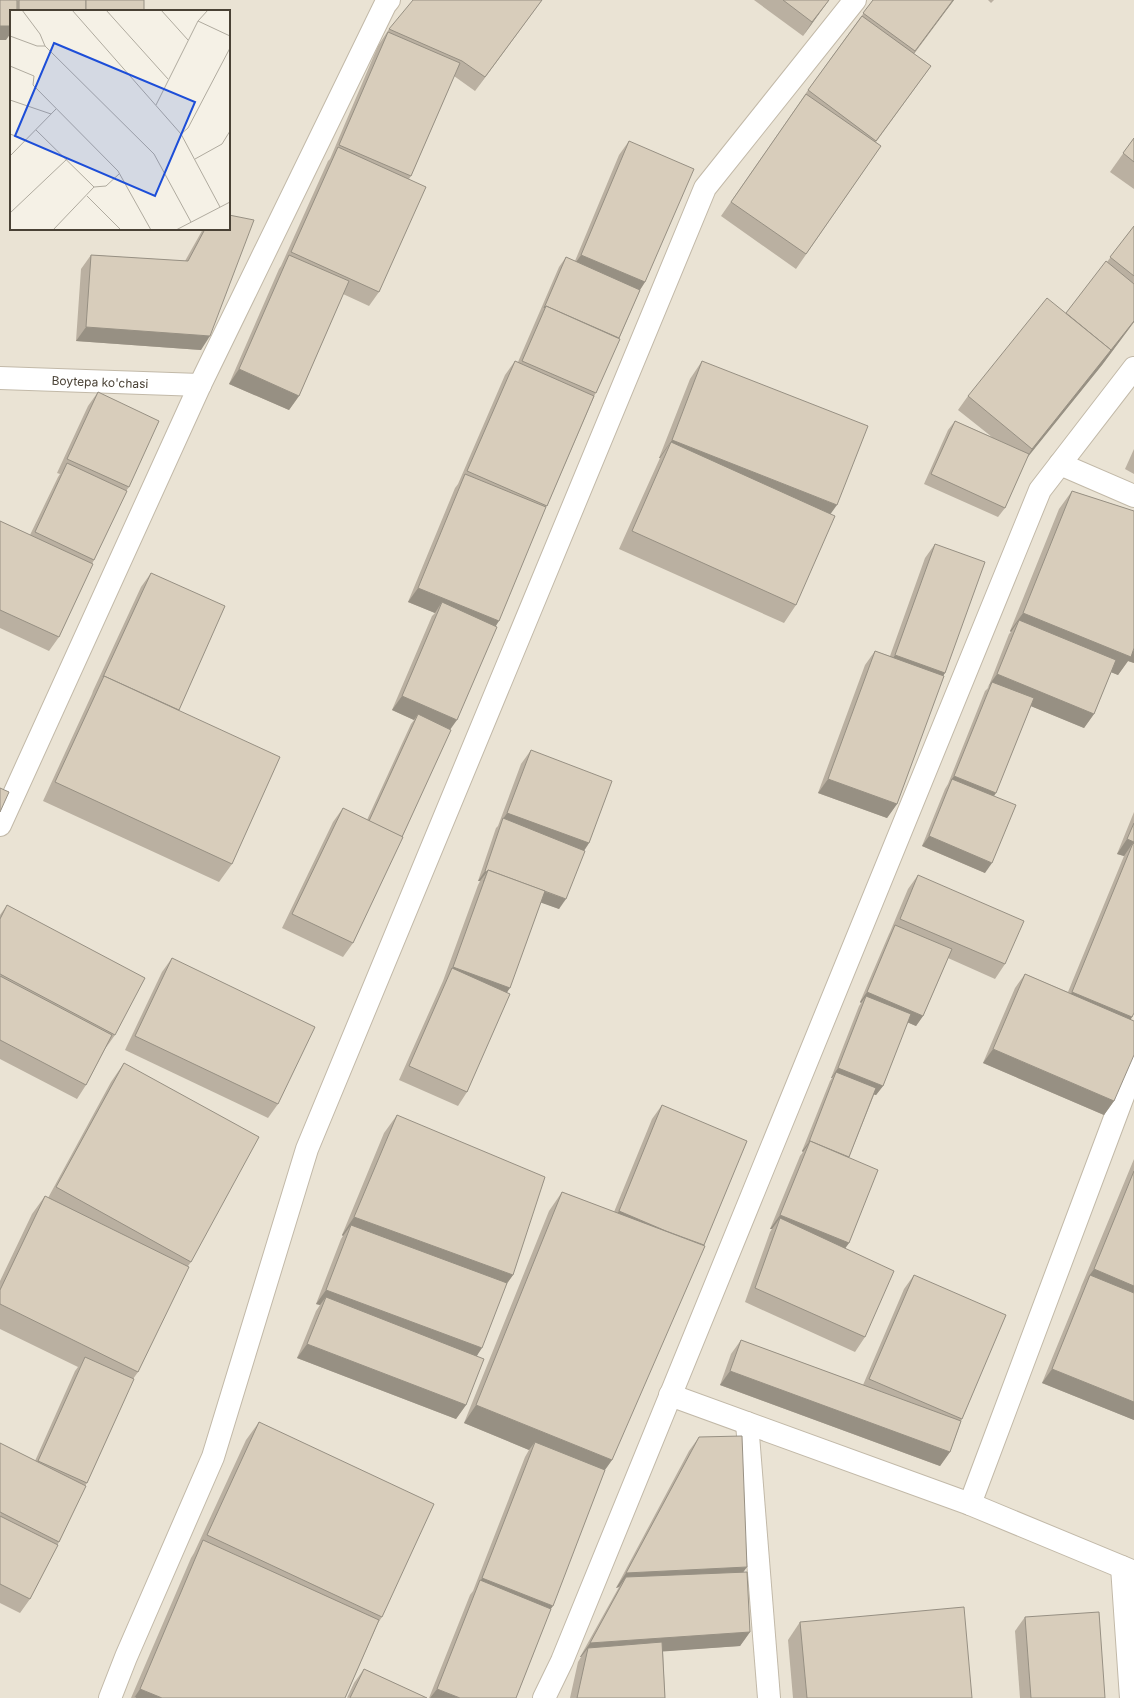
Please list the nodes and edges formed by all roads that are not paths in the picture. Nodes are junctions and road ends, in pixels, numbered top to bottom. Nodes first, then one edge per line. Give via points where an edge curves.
1 (855, 0) edge
2 (384, 2) edge
3 (1134, 368) edge
4 (0, 378) edge
5 (200, 386) junction
6 (1060, 464) junction
7 (1134, 496) edge
8 (0, 825) edge
9 (1134, 1067) edge
10 (670, 1395) junction
11 (747, 1423) junction
12 (970, 1504) junction
13 (1128, 1569) edge
14 (110, 1698) edge
15 (544, 1698) edge
16 (770, 1698) edge
17 (1131, 1698) edge

1 - 14 street via 705,188 306,1149 213,1457
2 - 5 street
3 - 6 street
4 - 5 street, Boytepa ko'chasi
5 - 8 street
6 - 7 street
6 - 10 street via 1040,490
9 - 12 street
10 - 11 street
10 - 15 street via 562,1660
11 - 12 street
11 - 16 street
12 - 13 street
13 - 17 street

